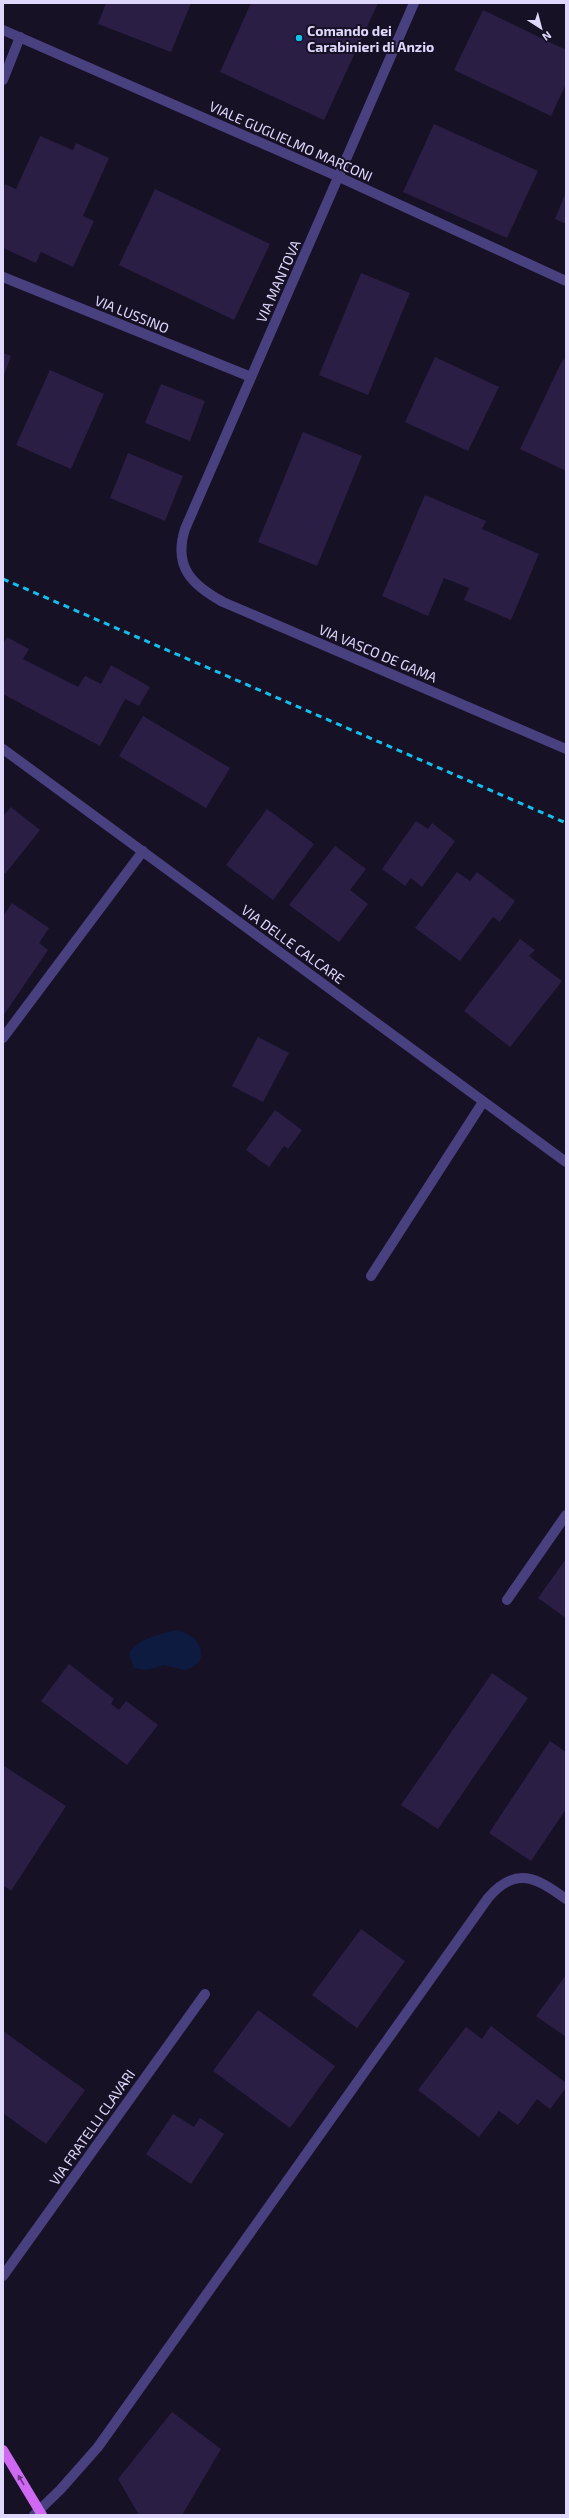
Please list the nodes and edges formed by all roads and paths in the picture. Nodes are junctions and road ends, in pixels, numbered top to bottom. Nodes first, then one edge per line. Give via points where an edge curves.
1 (414, 3) edge
2 (3, 30) edge
3 (20, 37) junction
4 (3, 80) edge
5 (338, 177) junction
6 (3, 277) edge
7 (566, 281) edge
8 (251, 377) junction
9 (186, 572) joint
10 (3, 749) edge
11 (566, 749) edge
12 (143, 851) junction
13 (3, 1038) edge
14 (482, 1102) junction
15 (566, 1162) edge
16 (371, 1276) dead end
17 (566, 1515) edge
18 (507, 1600) dead end
19 (566, 1899) edge
20 (204, 1994) dead end
21 (3, 2276) edge
22 (3, 2450) edge
23 (39, 2514) edge

1 - 5 street, VIA MANTOVA
2 - 3 street, VIALE GUGLIELMO MARCONI
3 - 4 street
3 - 5 street, VIALE GUGLIELMO MARCONI
5 - 7 street, VIALE GUGLIELMO MARCONI
5 - 8 street, VIA MANTOVA
6 - 8 street, VIA LUSSINO
8 - 9 street, VIA MANTOVA via 185,529 181,549
9 - 11 street, VIA VASCO DE GAMA via 203,590 223,602
10 - 12 street, VIA DELLE CALCARE
12 - 13 street
12 - 14 street, VIA DELLE CALCARE
14 - 15 street, VIA DELLE CALCARE
14 - 16 street
17 - 18 street
19 - 23 street via 542,1882 527,1877 509,1881 488,1898 98,2447
20 - 21 street, VIA FRATELLI CLAVARI
23 -> 22 main road

